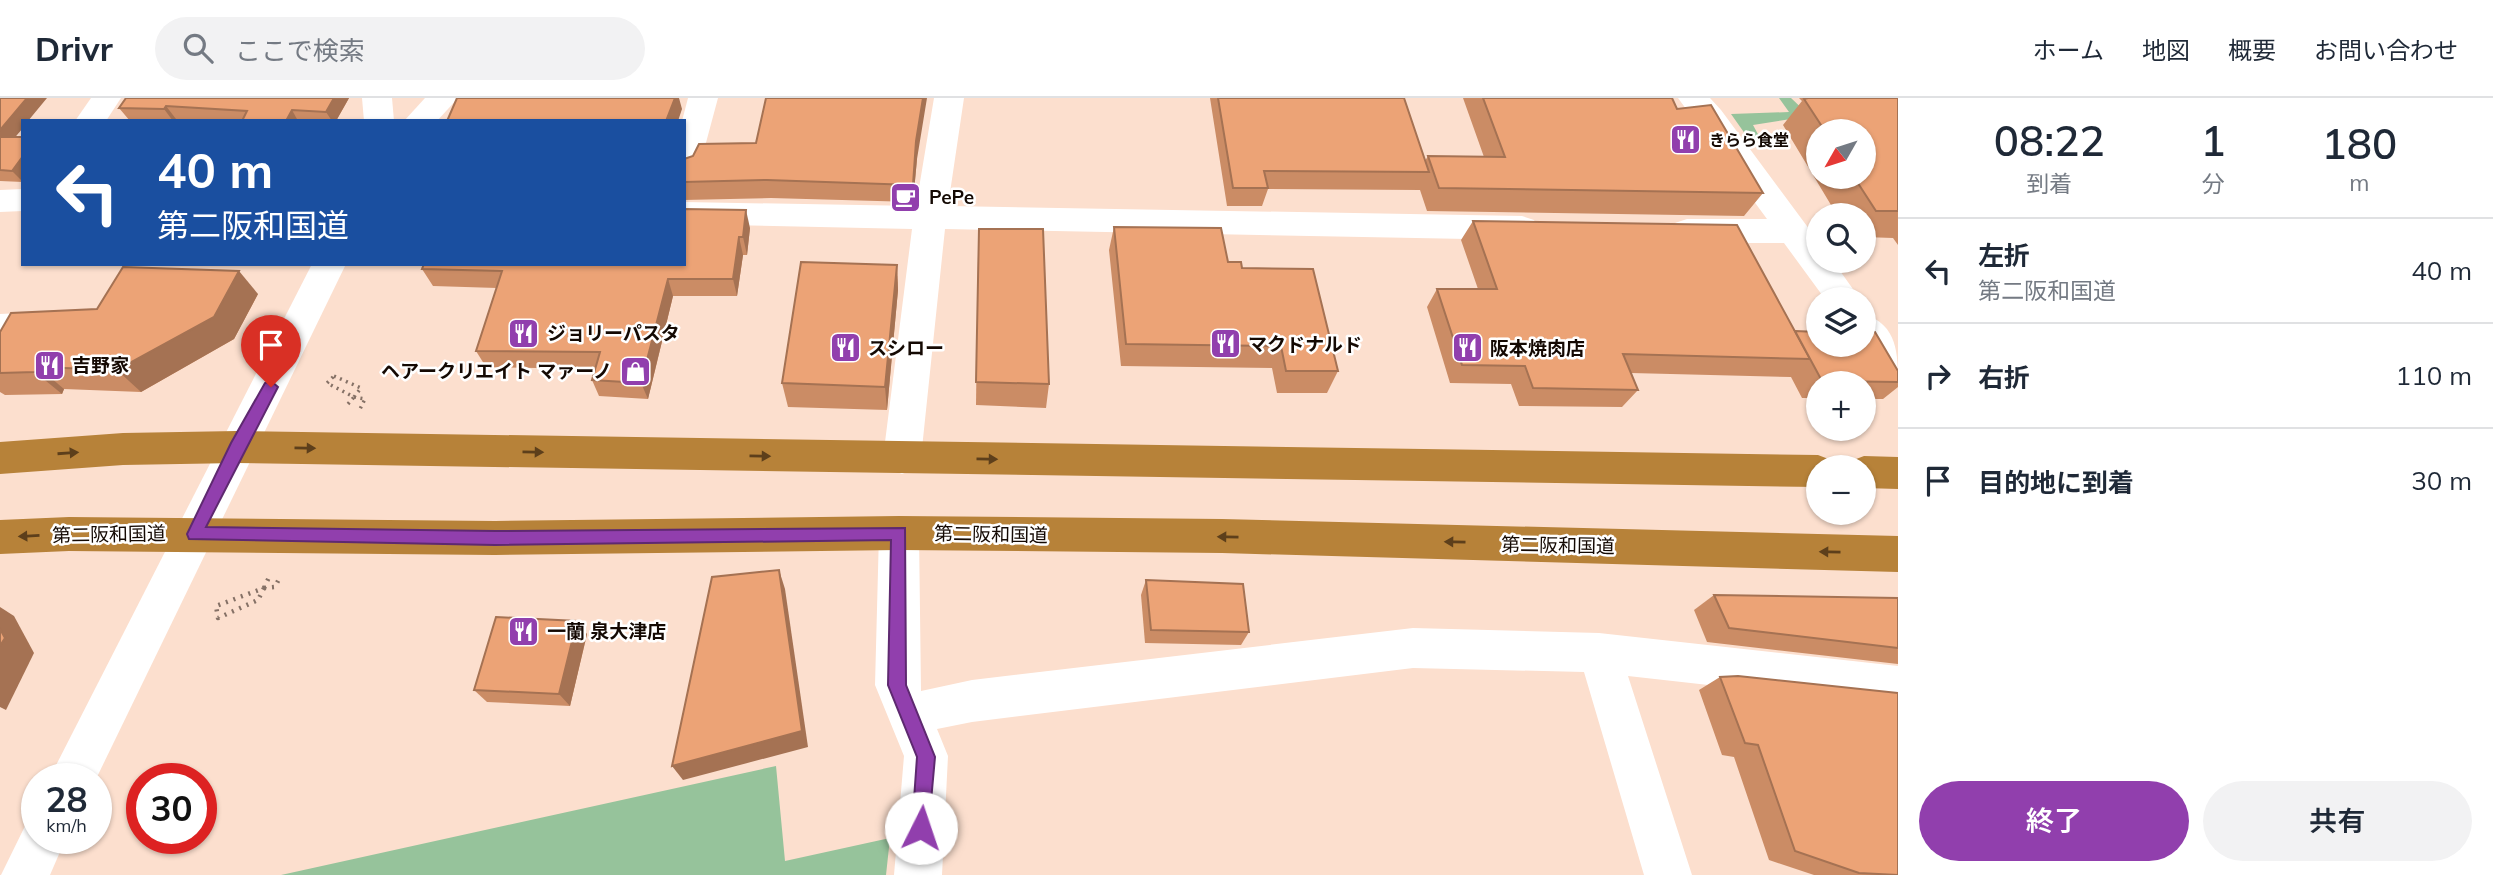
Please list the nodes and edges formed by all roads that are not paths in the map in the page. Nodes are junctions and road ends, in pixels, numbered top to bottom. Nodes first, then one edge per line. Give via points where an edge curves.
1 (107, 98) edge
2 (377, 98) edge
3 (413, 98) edge
4 (443, 98) edge
5 (703, 98) edge
6 (949, 98) edge
7 (1693, 98) edge
8 (91, 119) edge
9 (379, 119) edge
10 (402, 119) edge
11 (421, 119) edge
12 (686, 158) edge
13 (21, 200) edge
14 (0, 201) edge
15 (686, 213) edge
16 (930, 218) junction
17 (1555, 229) edge
18 (1652, 231) edge
19 (1790, 231) junction
20 (328, 266) edge
21 (1834, 287) edge
22 (66, 320) edge
23 (0, 329) edge
24 (1876, 343) edge
25 (1898, 371) edge
26 (237, 447) junction
27 (0, 457) edge
28 (902, 458) junction
29 (1806, 471) edge
30 (1876, 472) edge
31 (1898, 473) edge
32 (899, 533) junction
33 (195, 534) junction
34 (0, 537) edge
35 (1898, 554) edge
36 (1600, 653) junction
37 (1898, 686) edge
38 (909, 714) junction
39 (80, 763) edge
40 (35, 854) edge
41 (25, 875) edge
42 (918, 875) edge
43 (1668, 875) edge

1 - 8 street
2 - 9 street
3 - 10 street
4 - 11 street
5 - 12 street
6 - 16 street
7 - 19 street
13 - 14 street
15 - 16 street
16 - 17 street
16 - 28 street
18 - 19 street
19 - 21 street
20 - 26 street
22 - 23 lane via 4,322
24 - 25 street
27 -> 26 highway
26 -> 28 highway
26 - 33 street
28 -> 29 highway
30 - 31 highway
32 - 33 highway, 第二阪和国道 via 495,538
35 -> 32 highway, 第二阪和国道 via 1222,536
32 - 38 street via 897,685
33 -> 34 highway, 第二阪和国道
33 - 39 street
36 - 37 street
36 - 38 street via 1413,648 972,701
36 - 43 street
38 - 42 street via 926,757
40 - 41 street

